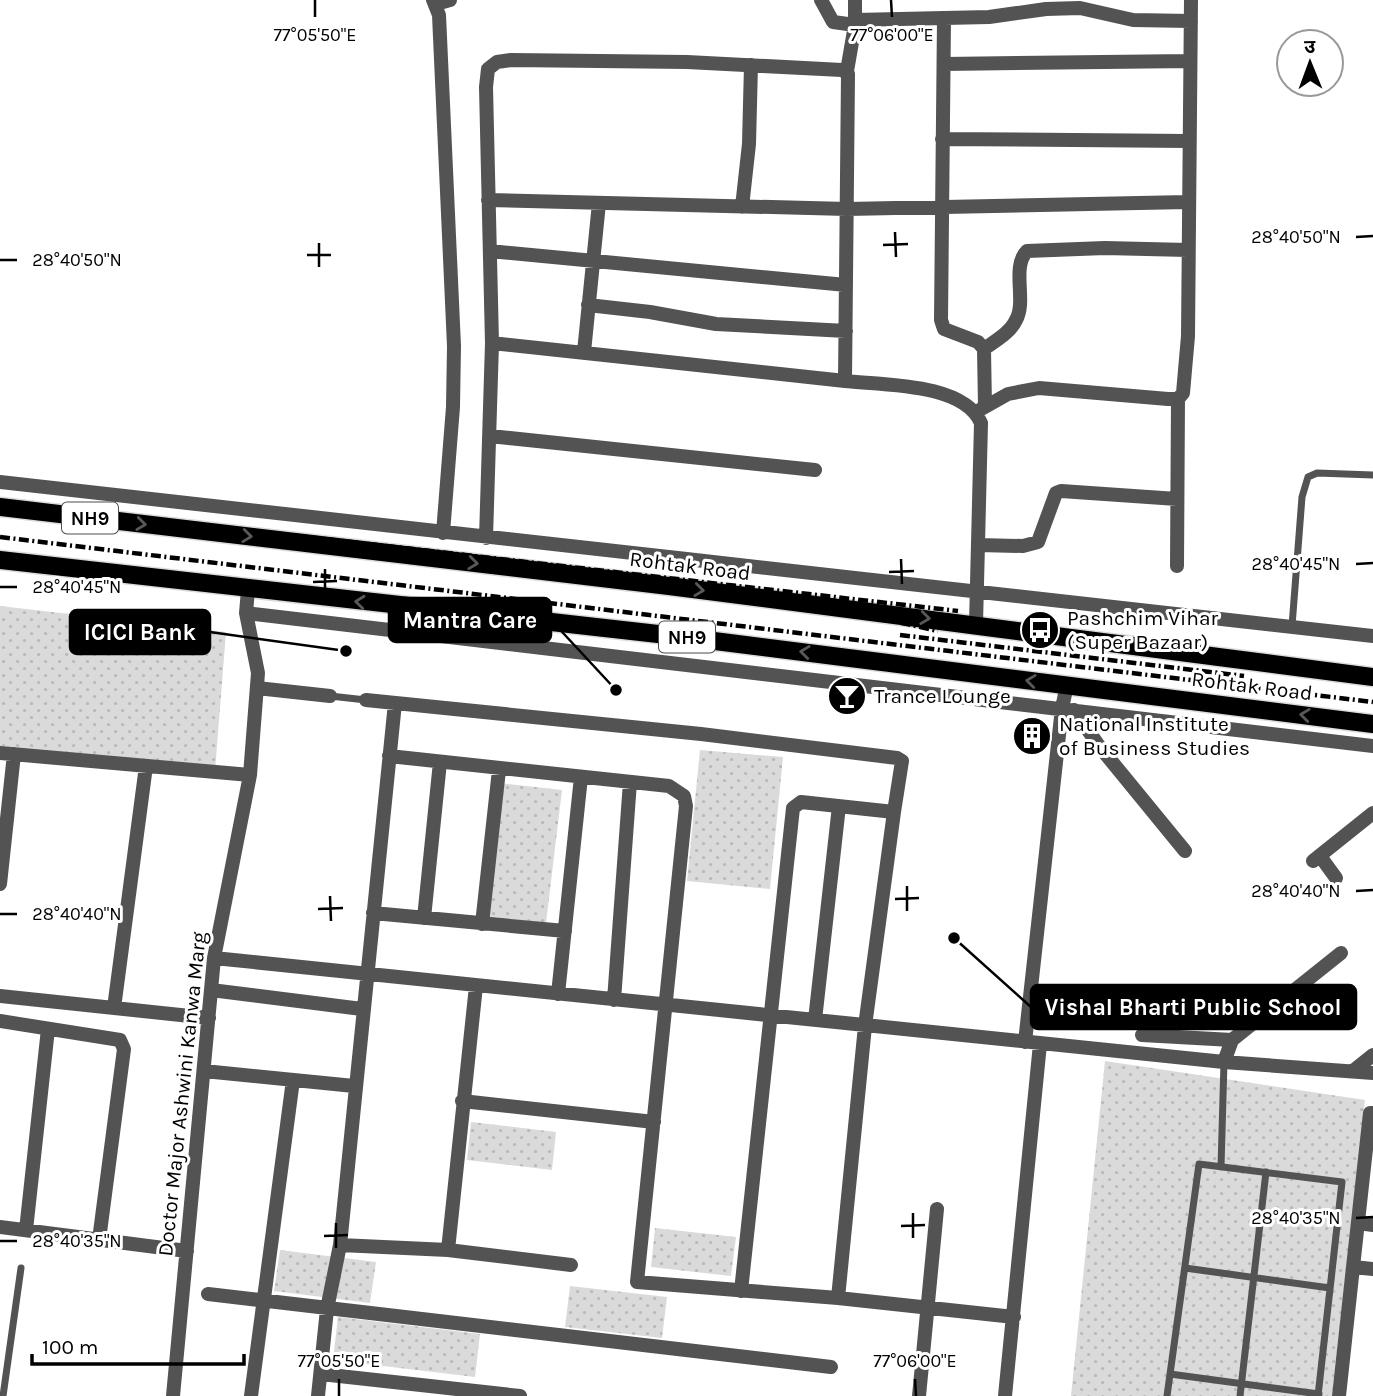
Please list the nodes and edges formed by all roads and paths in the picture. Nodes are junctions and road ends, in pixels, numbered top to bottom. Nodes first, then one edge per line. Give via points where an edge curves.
1 (821, 0) edge
2 (855, 0) edge
3 (1191, 0) edge
4 (440, 1) edge
5 (944, 18) junction
6 (1191, 21) junction
7 (855, 22) junction
8 (1190, 61) junction
9 (944, 64) junction
10 (751, 65) junction
11 (846, 71) junction
12 (942, 139) junction
13 (1188, 141) junction
14 (488, 200) junction
15 (1188, 202) junction
16 (599, 203) junction
17 (941, 206) junction
18 (742, 207) junction
19 (847, 209) junction
20 (1188, 250) junction
21 (490, 251) junction
22 (592, 262) junction
23 (846, 285) junction
24 (588, 305) junction
25 (846, 331) junction
26 (492, 342) junction
27 (984, 349) junction
28 (584, 352) junction
29 (845, 381) junction
30 (1178, 399) junction
31 (981, 409) junction
32 (490, 436) junction
33 (815, 470) dead end
34 (1373, 475) edge
35 (0, 482) edge
36 (1177, 499) junction
37 (205, 506) junction
38 (0, 507) edge
39 (202, 531) junction
40 (443, 533) junction
41 (486, 538) junction
42 (978, 545) junction
43 (0, 560) edge
44 (1177, 566) dead end
45 (977, 588) junction
46 (248, 590) junction
47 (246, 613) junction
48 (976, 624) junction
49 (1292, 626) junction
50 (1373, 636) edge
51 (1373, 677) edge
52 (1067, 685) junction
53 (257, 688) junction
54 (330, 696) joint
55 (366, 700) joint
56 (395, 703) junction
57 (1068, 709) junction
58 (1373, 724) edge
59 (1373, 746) edge
60 (7, 753) edge
61 (389, 756) junction
62 (440, 762) junction
63 (146, 766) junction
64 (499, 770) junction
65 (250, 775) junction
66 (581, 778) junction
67 (630, 782) junction
68 (839, 806) junction
69 (894, 812) junction
70 (1373, 813) edge
71 (1185, 851) dead end
72 (1336, 878) dead end
73 (0, 884) edge
74 (373, 913) junction
75 (424, 918) junction
76 (482, 923) junction
77 (565, 931) junction
78 (1341, 953) dead end
79 (214, 958) junction
80 (366, 974) junction
81 (476, 986) junction
82 (211, 990) junction
83 (558, 994) junction
84 (0, 996) edge
85 (614, 1000) junction
86 (666, 1005) junction
87 (114, 1008) junction
88 (362, 1009) junction
89 (771, 1016) junction
90 (209, 1018) junction
91 (815, 1020) junction
92 (0, 1021) edge
93 (865, 1026) junction
94 (48, 1029) junction
95 (1142, 1035) dead end
96 (1232, 1040) junction
97 (1032, 1043) junction
98 (1373, 1055) edge
99 (1224, 1062) junction
100 (204, 1071) junction
101 (1353, 1071) junction
102 (1373, 1073) edge
103 (293, 1080) junction
104 (354, 1086) junction
105 (462, 1101) junction
106 (1373, 1113) edge
107 (654, 1122) junction
108 (1370, 1148) edge
109 (1221, 1167) junction
110 (1266, 1172) junction
111 (1367, 1188) edge
112 (937, 1209) dead end
113 (1366, 1224) edge
114 (0, 1227) edge
115 (26, 1230) junction
116 (99, 1240) junction
117 (340, 1245) junction
118 (187, 1251) junction
119 (448, 1251) junction
120 (571, 1265) dead end
121 (1353, 1267) junction
122 (21, 1268) dead end
123 (1185, 1268) junction
124 (1373, 1269) edge
125 (1254, 1277) junction
126 (1330, 1288) junction
127 (741, 1291) junction
128 (208, 1294) dead end
129 (838, 1298) junction
130 (261, 1300) junction
131 (927, 1308) junction
132 (327, 1309) junction
133 (1014, 1317) junction
134 (831, 1367) dead end
135 (321, 1374) junction
136 (1170, 1374) junction
137 (1241, 1385) junction
138 (425, 1391) edge
139 (1318, 1395) edge
140 (3, 1396) edge
141 (173, 1396) edge
142 (250, 1396) edge
143 (318, 1396) edge
144 (514, 1396) edge
145 (520, 1396) edge
146 (919, 1396) edge
147 (1005, 1396) edge
148 (1167, 1396) edge
149 (1240, 1396) edge
150 (1339, 1396) edge

1 - 7 street via 833,22
2 - 7 street
3 - 6 street
4 - 40 street via 454,346
5 - 6 street via 1080,8 1133,20
5 - 7 street
5 - 9 street
6 - 8 street
7 - 11 street
8 - 9 street
8 - 13 street
9 - 12 street
10 - 11 street
10 - 14 street via 497,62 486,76
10 - 18 street
11 - 19 street
12 - 13 street
12 - 17 street
13 - 15 street
14 - 16 street
14 - 21 street
15 - 17 street
15 - 20 street
16 - 18 street
16 - 22 street
17 - 19 street
17 - 27 street via 944,329 978,342
18 - 19 street
19 - 23 street
20 - 27 street via 1105,247 1027,251 1021,262 1020,312 1015,323
20 - 30 street via 1185,385
21 - 22 street
21 - 26 street
22 - 23 street
22 - 24 street
23 - 25 street
24 - 25 street via 716,324
24 - 28 street
25 - 29 street
26 - 28 street
26 - 32 street
27 - 31 street
28 - 29 street
29 - 31 street via 935,391
30 - 31 street via 1039,388 1008,394
30 - 36 street
31 - 42 street
32 - 33 street
32 - 41 street
34 - 49 lane via 1317,473 1308,477 1302,497
35 - 37 street
36 - 42 street via 1061,491 1052,500 1038,542
36 - 44 street
37 - 39 street
37 - 40 street
38 -> 39 main road, Rohtak Road / NH9
39 -> 48 main road, Rohtak Road / NH9
40 - 41 street
41 - 45 street
42 - 45 street
43 - 46 main road, Rohtak Road / NH9
45 - 48 street
45 - 49 street
46 - 47 street, Doctor Major Ashwini Kanwa Marg
52 -> 46 main road, Rohtak Road / NH9 via 667,635
47 - 53 street, Doctor Major Ashwini Kanwa Marg
47 - 57 street
48 - 51 main road, Rohtak Road / NH9
49 - 50 street
52 - 57 street
58 -> 52 main road, Rohtak Road / NH9
53 - 54 street
53 - 65 street, Doctor Major Ashwini Kanwa Marg
54 - 55 lane
55 - 56 street
56 - 61 street
56 - 69 street via 897,758 902,761 902,771
57 - 59 street
57 - 71 street
57 - 97 street
60 - 63 street
60 - 73 street
61 - 62 street
61 - 74 street
62 - 64 street
62 - 75 street
63 - 65 street
63 - 87 street
64 - 66 street
64 - 76 street
65 - 79 street, Doctor Major Ashwini Kanwa Marg
66 - 67 street
66 - 77 street
67 - 85 street
67 - 86 street via 669,786 684,796 686,806
68 - 69 street
68 - 89 street via 801,802 793,808
68 - 91 street
69 - 93 street
70 - 72 street via 1317,859
74 - 75 street
74 - 80 street
75 - 76 street
76 - 77 street
77 - 83 street
78 - 96 street
79 - 80 street
79 - 82 street, Doctor Major Ashwini Kanwa Marg
80 - 81 street
80 - 88 street
81 - 83 street
81 - 105 street
82 - 88 street
82 - 90 street, Doctor Major Ashwini Kanwa Marg
83 - 85 street
84 - 87 street
85 - 86 street
86 - 89 street
86 - 107 street
87 - 90 street
88 - 104 street
89 - 91 street
89 - 127 street
90 - 100 street, Doctor Major Ashwini Kanwa Marg
91 - 93 street
92 - 94 street
93 - 97 street
93 - 129 street
94 - 115 street
94 - 116 street via 108,1035 120,1040 124,1049
95 - 96 street
96 - 99 street
97 - 99 street
97 - 133 street
98 - 101 street
99 - 101 street
99 - 109 lane
100 - 103 street
100 - 118 street, Doctor Major Ashwini Kanwa Marg
101 - 102 street
103 - 104 street
103 - 130 street
104 - 117 street
105 - 107 street
105 - 119 street
106 - 108 street
107 - 127 street via 637,1282
108 - 111 street
109 - 110 lane
109 - 123 lane via 1199,1164
110 - 125 lane
110 - 126 lane via 1342,1182
111 - 113 street
112 - 131 street
113 - 121 street
114 - 115 street
115 - 116 street
116 - 118 street
117 - 119 street
117 - 132 street
118 - 141 street, Doctor Major Ashwini Kanwa Marg
119 - 120 street
121 - 124 street
121 - 150 street
122 - 140 lane
123 - 125 lane
123 - 136 lane
125 - 126 lane
125 - 137 lane
126 - 139 lane
127 - 129 street
128 - 130 street
129 - 131 street
130 - 132 street
130 - 142 street
131 - 133 street
131 - 146 street
132 - 134 street
132 - 135 street
133 - 147 street
135 - 138 street
135 - 143 street
136 - 137 lane
136 - 148 lane
137 - 139 lane
137 - 149 lane
138 - 144 street
144 - 145 street

